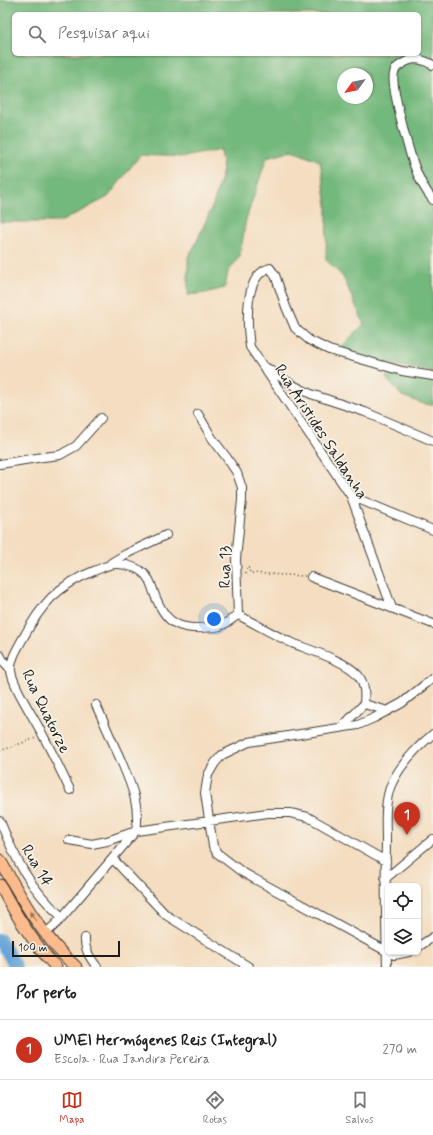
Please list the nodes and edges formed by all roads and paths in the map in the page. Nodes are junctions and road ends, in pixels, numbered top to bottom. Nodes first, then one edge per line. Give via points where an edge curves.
1 (433, 65) edge
2 (433, 200) edge
3 (263, 365) junction
4 (433, 376) edge
5 (198, 414) dead end
6 (101, 418) dead end
7 (433, 441) edge
8 (0, 464) edge
9 (351, 496) junction
10 (433, 530) edge
11 (166, 535) dead end
12 (112, 563) junction
13 (246, 574) dead end
14 (310, 577) joint
15 (392, 608) junction
16 (238, 615) junction
17 (433, 624) edge
18 (0, 655) edge
19 (11, 671) junction
20 (433, 678) edge
21 (364, 704) junction
22 (96, 705) dead end
23 (388, 711) junction
24 (341, 728) junction
25 (433, 734) edge
26 (43, 735) junction
27 (0, 751) edge
28 (70, 790) dead end
29 (209, 821) junction
30 (0, 822) edge
31 (136, 830) junction
32 (433, 839) edge
33 (69, 840) dead end
34 (113, 859) junction
35 (0, 860) edge
36 (386, 861) junction
37 (385, 879) junction
38 (0, 885) edge
39 (62, 917) junction
40 (387, 919) edge
41 (45, 934) junction
42 (433, 936) edge
43 (85, 938) dead end
44 (421, 946) edge
45 (385, 950) edge
46 (388, 955) edge
47 (56, 967) edge
48 (76, 967) edge
49 (97, 967) edge
50 (249, 967) edge
51 (388, 967) edge

1 - 2 street via 424,60 410,59 397,68 393,79 414,166
3 - 4 street, Rua Aristides Saldanha via 250,347 247,329 250,292 254,280 265,269 270,268 295,328 309,340 329,350 402,371
3 - 7 street via 311,394 365,412
3 - 9 street, Rua Aristides Saldanha
5 - 16 street, Rua 13 via 237,473 242,488 236,559
6 - 8 street via 76,446 60,455
9 - 10 street
9 - 15 street, Rua Aristides Saldanha
11 - 12 street, Rua Quatorze
12 - 16 street via 142,571 150,582 162,610 171,621 182,627 220,626
12 - 19 street, Rua Quatorze via 78,577 59,589 32,622 17,648
13 - 14 path via 246,568 249,568 250,573
14 - 15 street
15 - 17 street
16 - 21 street via 349,668 362,682
18 - 19 street
19 - 26 street, Rua Quatorze
20 - 23 street via 402,704
21 - 23 street
21 - 24 street
22 - 31 street via 131,785 138,820
23 - 24 street via 358,725
24 - 29 street via 249,742 222,755 208,775 205,794
25 - 36 street via 398,771 391,786 386,802
26 - 27 path
26 - 28 street, Rua Quatorze
29 - 31 street
29 - 36 street via 268,813 290,813 308,817
29 - 45 street via 215,850 226,861
30 - 39 street, Rua 14 via 19,864 33,886 42,899
31 - 33 street via 92,844
31 - 34 street
32 - 37 street
34 - 39 street
34 - 50 street via 166,915
41 -> 35 highway
36 - 37 street
37 - 40 street
38 - 47 highway via 24,927
39 - 41 street
41 - 48 highway
42 - 44 street
43 - 49 street via 86,950
46 - 51 street

